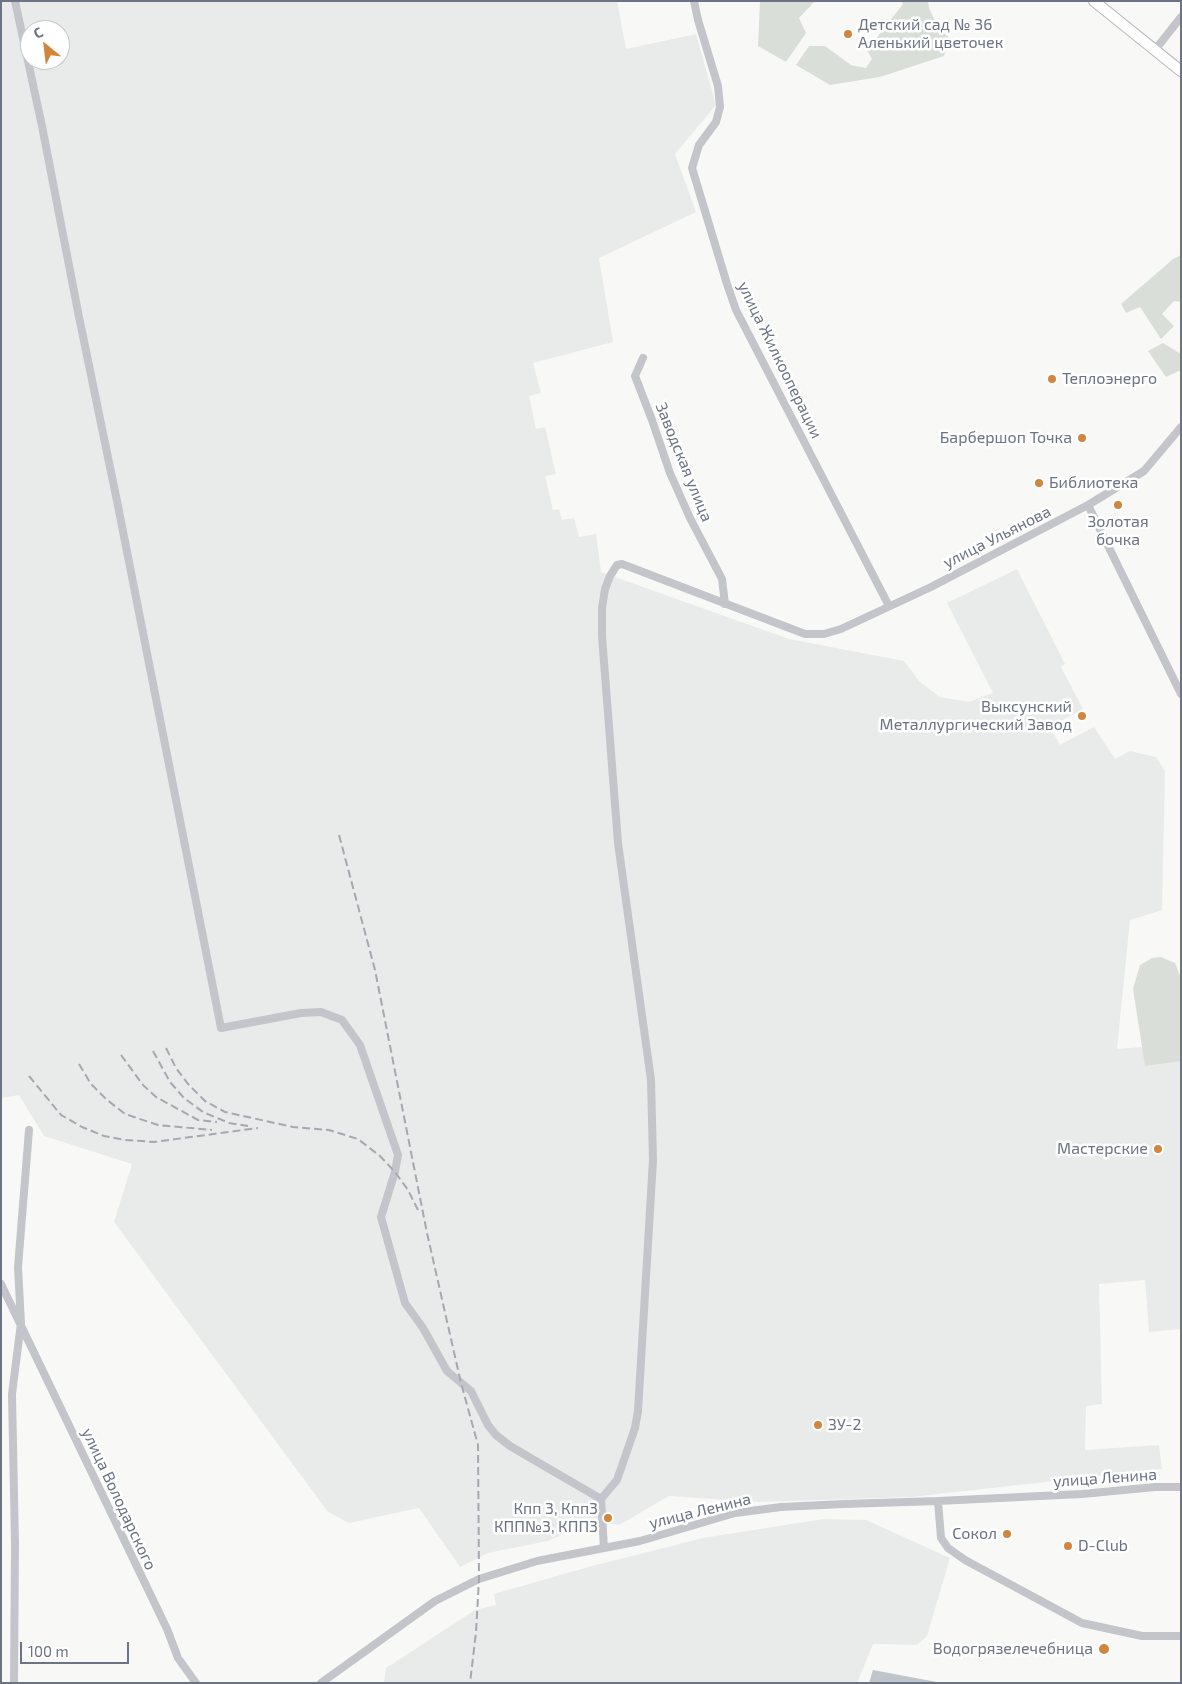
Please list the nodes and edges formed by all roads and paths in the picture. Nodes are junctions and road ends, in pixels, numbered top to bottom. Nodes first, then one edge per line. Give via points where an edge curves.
1 (15, 1) edge
2 (694, 1) edge
3 (1094, 1) edge
4 (1181, 17) edge
5 (1155, 50) junction
6 (1181, 72) edge
7 (643, 358) dead end
8 (1181, 427) edge
9 (1088, 506) junction
10 (725, 604) junction
11 (889, 606) junction
12 (1181, 694) edge
13 (29, 1130) dead end
14 (1, 1284) edge
15 (21, 1324) junction
16 (1181, 1483) edge
17 (1158, 1487) junction
18 (1181, 1487) edge
19 (601, 1499) junction
20 (938, 1501) junction
21 (604, 1548) junction
22 (1181, 1636) edge
23 (14, 1683) edge
24 (196, 1683) edge
25 (321, 1683) edge

1 - 19 street via 221,1028 301,1013 321,1012 342,1020 360,1045 398,1155 381,1217 405,1303 447,1371 477,1399 496,1435
2 - 11 street, улица Жилкооперации via 718,86 720,107 716,122 699,146 692,168 727,284 736,310
3 - 5 main road
4 - 5 street
5 - 6 main road
7 - 10 street, Заводская улица via 635,376 678,491 722,579
8 - 9 street, улица Ульянова via 1144,471
9 - 11 street, улица Ульянова
9 - 12 street
10 - 11 street, улица Ульянова via 805,634 824,634 841,629
10 - 19 street, улица Ульянова via 622,564 617,565 610,576 602,608 618,843 651,1080 653,1160 638,1411 617,1480
13 - 15 street via 18,1267
14 - 15 street, улица Володарского
15 - 23 street via 12,1394
15 - 24 street, улица Володарского via 178,1658
16 - 17 street
17 - 18 street, улица Ленина
17 - 20 street, улица Ленина
19 - 21 street
20 - 21 street, улица Ленина via 754,1510
20 - 22 street via 941,1538 948,1548 965,1560 1082,1623 1142,1636
21 - 25 street, улица Ленина via 537,1561 462,1586 425,1608

